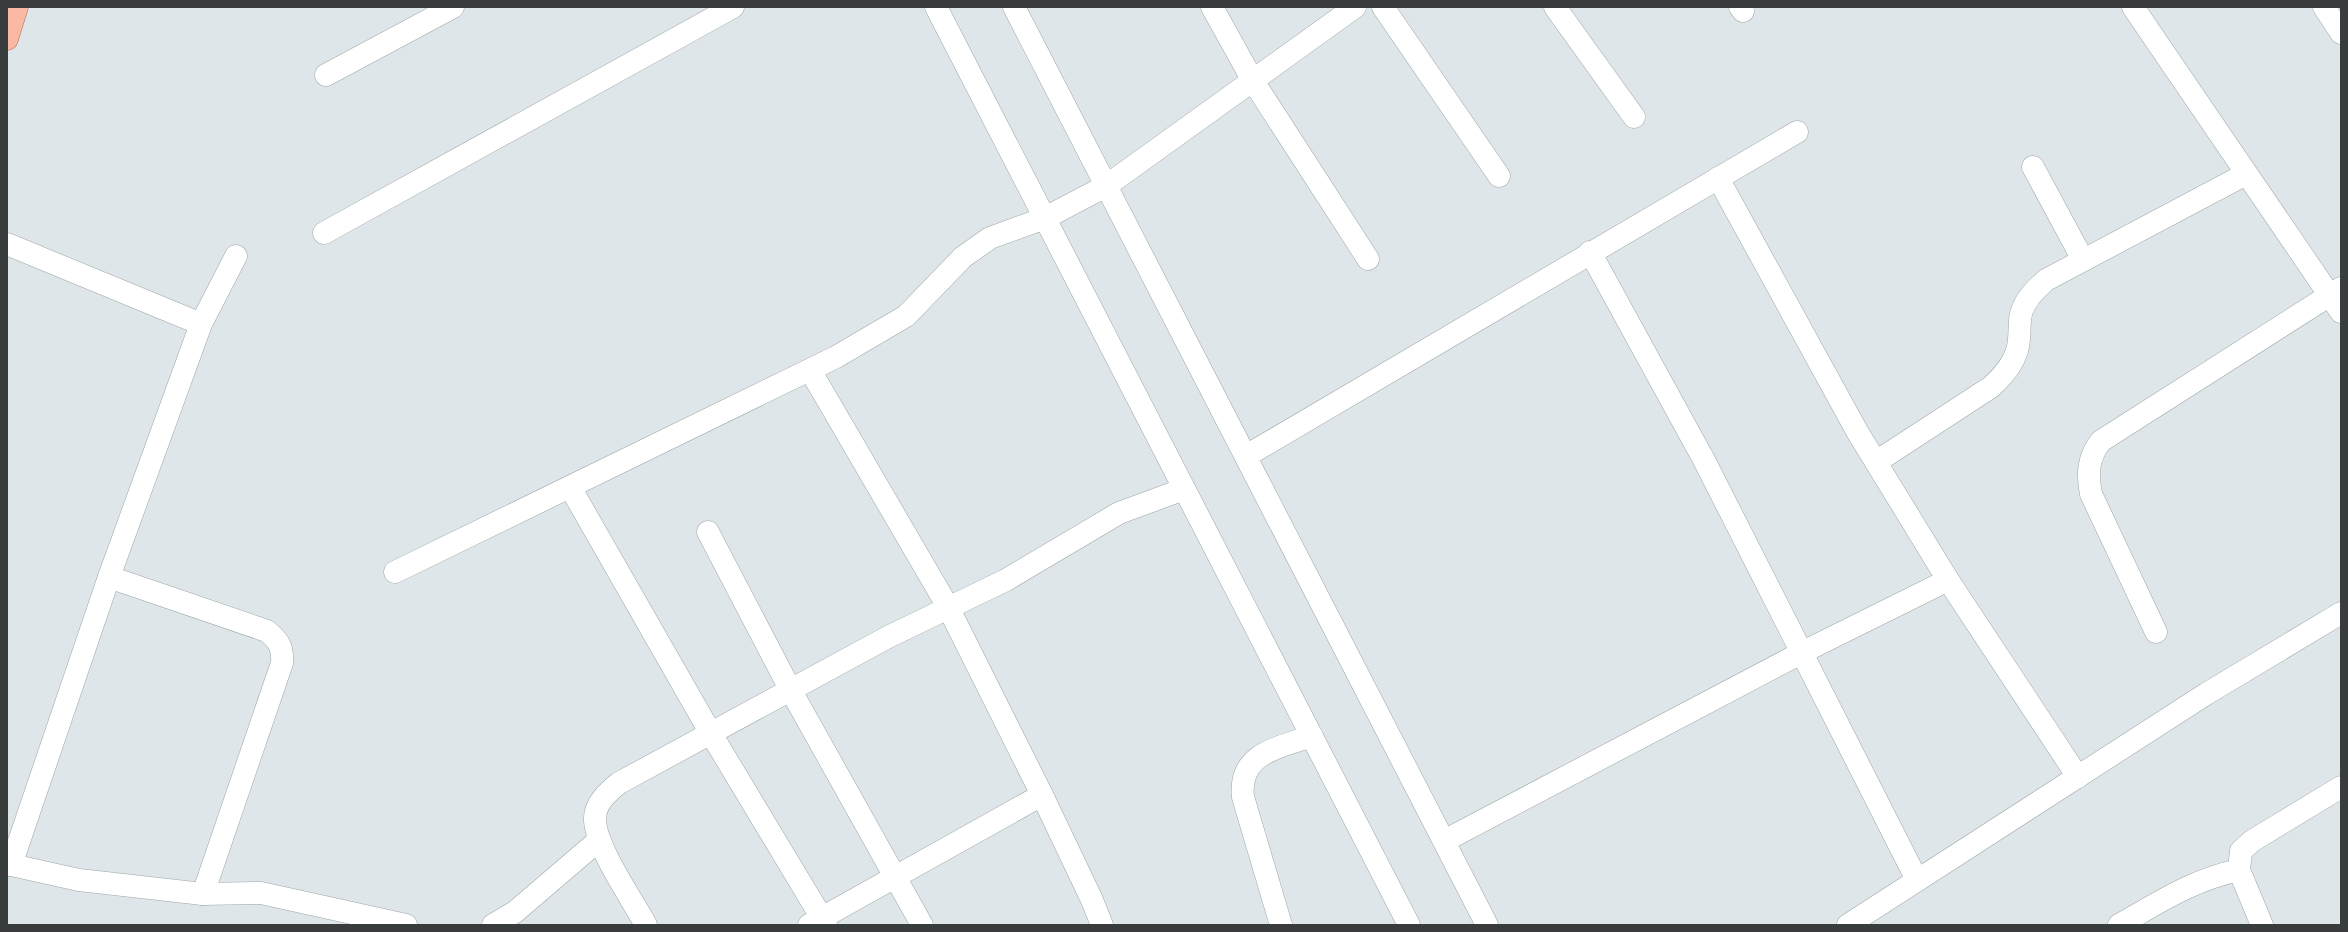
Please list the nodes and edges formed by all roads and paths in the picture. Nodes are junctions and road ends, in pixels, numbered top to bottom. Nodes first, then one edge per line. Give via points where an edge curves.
1 (17, 7) edge
2 (453, 7) edge
3 (733, 7) edge
4 (936, 7) edge
5 (1014, 7) edge
6 (1212, 7) edge
7 (1355, 7) edge
8 (1383, 7) edge
9 (1555, 7) edge
10 (2133, 7) edge
11 (2324, 7) edge
12 (2341, 33) edge
13 (7, 39) edge
14 (326, 75) dead end
15 (1253, 81) junction
16 (1634, 117) dead end
17 (1797, 132) dead end
18 (2033, 167) dead end
19 (2246, 174) junction
20 (1498, 176) dead end
21 (1718, 178) junction
22 (1106, 186) junction
23 (1044, 218) junction
24 (324, 233) dead end
25 (7, 244) edge
26 (1590, 252) junction
27 (236, 256) dead end
28 (1368, 259) dead end
29 (2083, 260) junction
30 (2337, 299) edge
31 (201, 324) junction
32 (810, 370) junction
33 (1246, 456) junction
34 (1876, 462) junction
35 (570, 486) junction
36 (1184, 489) junction
37 (708, 532) dead end
38 (395, 572) dead end
39 (110, 577) junction
40 (1948, 580) junction
41 (948, 607) junction
42 (2341, 613) edge
43 (2156, 632) dead end
44 (1801, 653) junction
45 (790, 689) junction
46 (710, 732) junction
47 (1312, 736) junction
48 (2078, 777) junction
49 (2341, 787) edge
50 (1042, 795) junction
51 (599, 840) junction
52 (1444, 841) junction
53 (9, 864) edge
54 (2239, 870) junction
55 (895, 877) junction
56 (1917, 880) junction
57 (203, 894) junction
58 (819, 923) edge
59 (406, 925) edge
60 (493, 925) edge
61 (646, 925) edge
62 (922, 925) edge
63 (1102, 925) edge
64 (1281, 925) edge
65 (1409, 925) edge
66 (1487, 925) edge
67 (1848, 925) edge
68 (2119, 925) edge
69 (2262, 925) edge

1 - 13 main road
2 - 14 street
3 - 24 street
4 - 23 street
5 - 22 street
6 - 15 street
7 - 15 street
8 - 20 street
9 - 16 street
10 - 19 street
11 - 12 street
15 - 22 street
15 - 28 street
17 - 21 street
18 - 29 street
19 - 29 street
19 - 30 street
21 - 26 street
21 - 34 street
22 - 23 street
22 - 33 street
23 - 32 street via 990,238 963,258 906,316
23 - 36 street
25 - 31 street
26 - 33 street
26 - 44 street via 1704,460
27 - 31 street
29 - 34 street via 2046,280 2032,292 2020,316 2017,350 2004,375 1991,387
30 - 43 street via 2101,441 2092,452 2088,478 2091,494
31 - 39 street
32 - 35 street
32 - 41 street
33 - 52 street
34 - 40 street
35 - 38 street
35 - 46 street
36 - 41 street via 1119,513 1006,580
36 - 47 street
37 - 45 street
39 - 53 street
39 - 57 street via 267,632 280,642 282,663
40 - 44 street
40 - 48 street
41 - 45 street
41 - 50 street
42 - 48 street via 2206,694
44 - 52 street
44 - 56 street
45 - 46 street
45 - 55 street
46 - 51 street via 641,769 606,794 598,806 595,819
46 - 58 street
47 - 64 street via 1260,755 1249,765 1242,784 1243,797
47 - 65 street
48 - 56 street
49 - 54 street via 2252,841 2242,851
50 - 55 street
50 - 63 street
51 - 60 street via 515,912
51 - 61 street
52 - 66 street
53 - 57 street via 79,880
54 - 68 street via 2212,876 2190,885
54 - 69 street
55 - 58 street
55 - 62 street
56 - 67 street
57 - 59 street via 261,893

